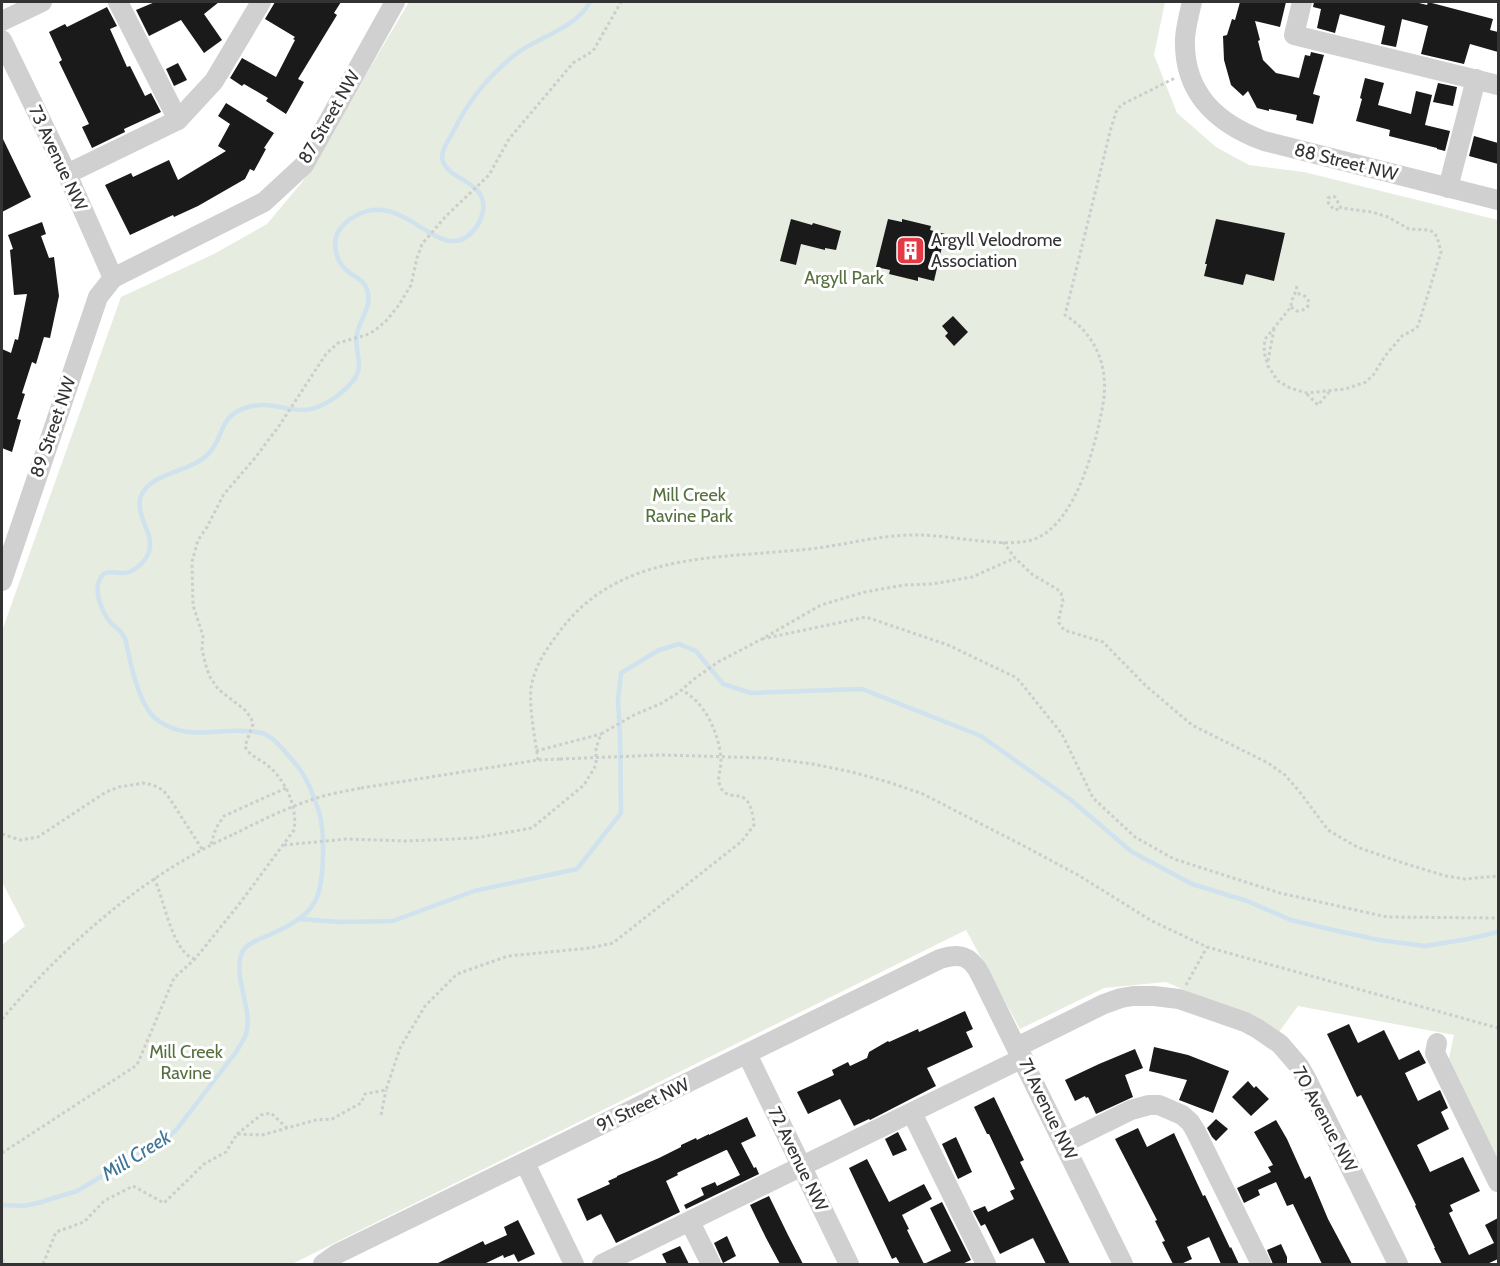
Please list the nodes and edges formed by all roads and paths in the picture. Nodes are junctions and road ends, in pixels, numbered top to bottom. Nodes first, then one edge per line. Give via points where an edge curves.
1 (42, 2) edge
2 (118, 2) edge
3 (261, 2) edge
4 (395, 2) edge
5 (621, 2) edge
6 (1192, 2) edge
7 (1302, 2) edge
8 (2, 21) edge
9 (2, 40) edge
10 (1176, 78) dead end
11 (1476, 79) junction
12 (1498, 85) edge
13 (178, 120) junction
14 (67, 174) junction
15 (1448, 188) junction
16 (1498, 200) edge
17 (1341, 208) junction
18 (113, 278) junction
19 (1297, 286) dead end
20 (1296, 293) junction
21 (1291, 306) junction
22 (1275, 328) junction
23 (1268, 366) junction
24 (1329, 392) junction
25 (1307, 394) junction
26 (1003, 542) junction
27 (1015, 558) junction
28 (2, 581) edge
29 (762, 639) junction
30 (681, 690) junction
31 (601, 734) junction
32 (536, 751) junction
33 (721, 757) junction
34 (538, 760) junction
35 (286, 788) junction
36 (2, 834) edge
37 (211, 844) junction
38 (284, 845) junction
39 (202, 849) junction
40 (1498, 876) edge
41 (154, 878) junction
42 (1498, 918) edge
43 (1207, 947) junction
44 (967, 958) joint
45 (195, 959) junction
46 (1179, 999) junction
47 (2, 1019) edge
48 (1498, 1028) edge
49 (1437, 1043) dead end
50 (1020, 1053) junction
51 (747, 1054) junction
52 (386, 1090) junction
53 (912, 1113) junction
54 (381, 1115) dead end
55 (287, 1128) junction
56 (237, 1134) junction
57 (1064, 1143) junction
58 (2, 1153) edge
59 (525, 1163) junction
60 (801, 1167) junction
61 (1498, 1182) edge
62 (690, 1222) junction
63 (43, 1264) edge
64 (323, 1264) edge
65 (574, 1264) edge
66 (602, 1264) edge
67 (711, 1264) edge
68 (849, 1264) edge
69 (986, 1264) edge
70 (1123, 1264) edge
71 (1261, 1264) edge
72 (1398, 1264) edge

1 - 8 street
2 - 13 street
3 - 13 street via 214,81
4 - 18 street, 87 Street NW via 304,165 264,202
5 - 35 path via 593,51 573,63 509,139 489,174 422,244 411,285 399,306 374,331 338,343 327,354 279,426 224,494 198,540 192,562 193,605 206,666 218,689 244,710 254,724 245,746 247,751 269,766
6 - 15 street, 88 Street NW via 1185,52 1191,78 1204,103 1226,122 1264,141
7 - 11 street via 1294,35
9 - 14 street, 73 Avenue NW
10 - 26 path via 1121,105 1116,112 1065,315 1083,328 1095,344 1106,389 1079,487 1063,517 1051,529 1029,541
11 - 12 street
11 - 15 street
13 - 14 street
14 - 18 street, 73 Avenue NW
15 - 16 street, 88 Street NW
17 - 17 path via 1335,197 1328,198 1335,212
17 - 24 path via 1372,212 1409,229 1429,230 1437,237 1441,252 1415,330 1402,336 1366,382
18 - 28 street, 89 Street NW via 98,297
19 - 20 path
20 - 21 path
20 - 21 path via 1308,298 1309,305 1301,311
21 - 22 path
22 - 23 path
22 - 23 path via 1265,339
23 - 25 path via 1284,386
24 - 25 path
24 - 25 path via 1318,402
26 - 27 path
26 - 32 path via 893,536 700,559 622,579 581,607 541,659 531,688
27 - 29 path via 972,577 865,592 821,605
27 - 40 path via 1061,593 1059,623 1064,630 1103,642 1192,725 1268,762 1285,775 1328,830 1357,847 1446,876
29 - 30 path via 718,662
29 - 42 path via 866,617 948,645 1017,678 1062,734 1093,798 1135,837 1174,860 1280,893 1387,917
30 - 31 path
30 - 33 path via 705,711
31 - 32 path
31 - 38 path via 596,765 584,785 532,828 475,838 347,839
32 - 34 path
33 - 34 path, bridge
33 - 43 path via 813,764 923,794 1078,875 1152,921
33 - 52 path via 718,780 723,791 745,797 753,814 754,825 742,841 613,943 508,956 457,974 424,1006 400,1048
34 - 37 path, bridge via 333,793 274,814
35 - 37 path via 224,816
35 - 38 path via 296,821
36 - 39 path via 20,840 38,837 106,792 143,783 163,790
37 - 39 path
38 - 45 path
39 - 41 path
41 - 45 path via 175,938 181,949
41 - 47 path via 60,956
43 - 46 path
43 - 48 path
44 - 50 street, 71 Avenue NW via 976,967
44 - 51 street, 91 Street NW via 940,959
45 - 58 path via 174,978 137,1065
46 - 50 street via 1121,998 1095,1008
46 - 72 street, 70 Avenue NW via 1258,1029 1280,1044 1299,1066
49 - 61 street via 1435,1053
50 - 53 street
50 - 57 street, 71 Avenue NW
51 - 59 street, 91 Street NW
51 - 60 street, 72 Avenue NW
52 - 54 path
52 - 55 path via 365,1094 362,1103 332,1119
53 - 60 street
53 - 69 street
55 - 56 path via 262,1135
55 - 56 path via 271,1113 261,1115
56 - 63 path via 226,1152 204,1164 164,1203 133,1186 104,1201 84,1221 56,1232
57 - 70 street, 71 Avenue NW
57 - 71 street via 1140,1107 1159,1105 1182,1114 1195,1130
59 - 64 street, 91 Street NW
59 - 65 street
60 - 62 street
60 - 68 street, 72 Avenue NW
62 - 66 street
62 - 67 street

